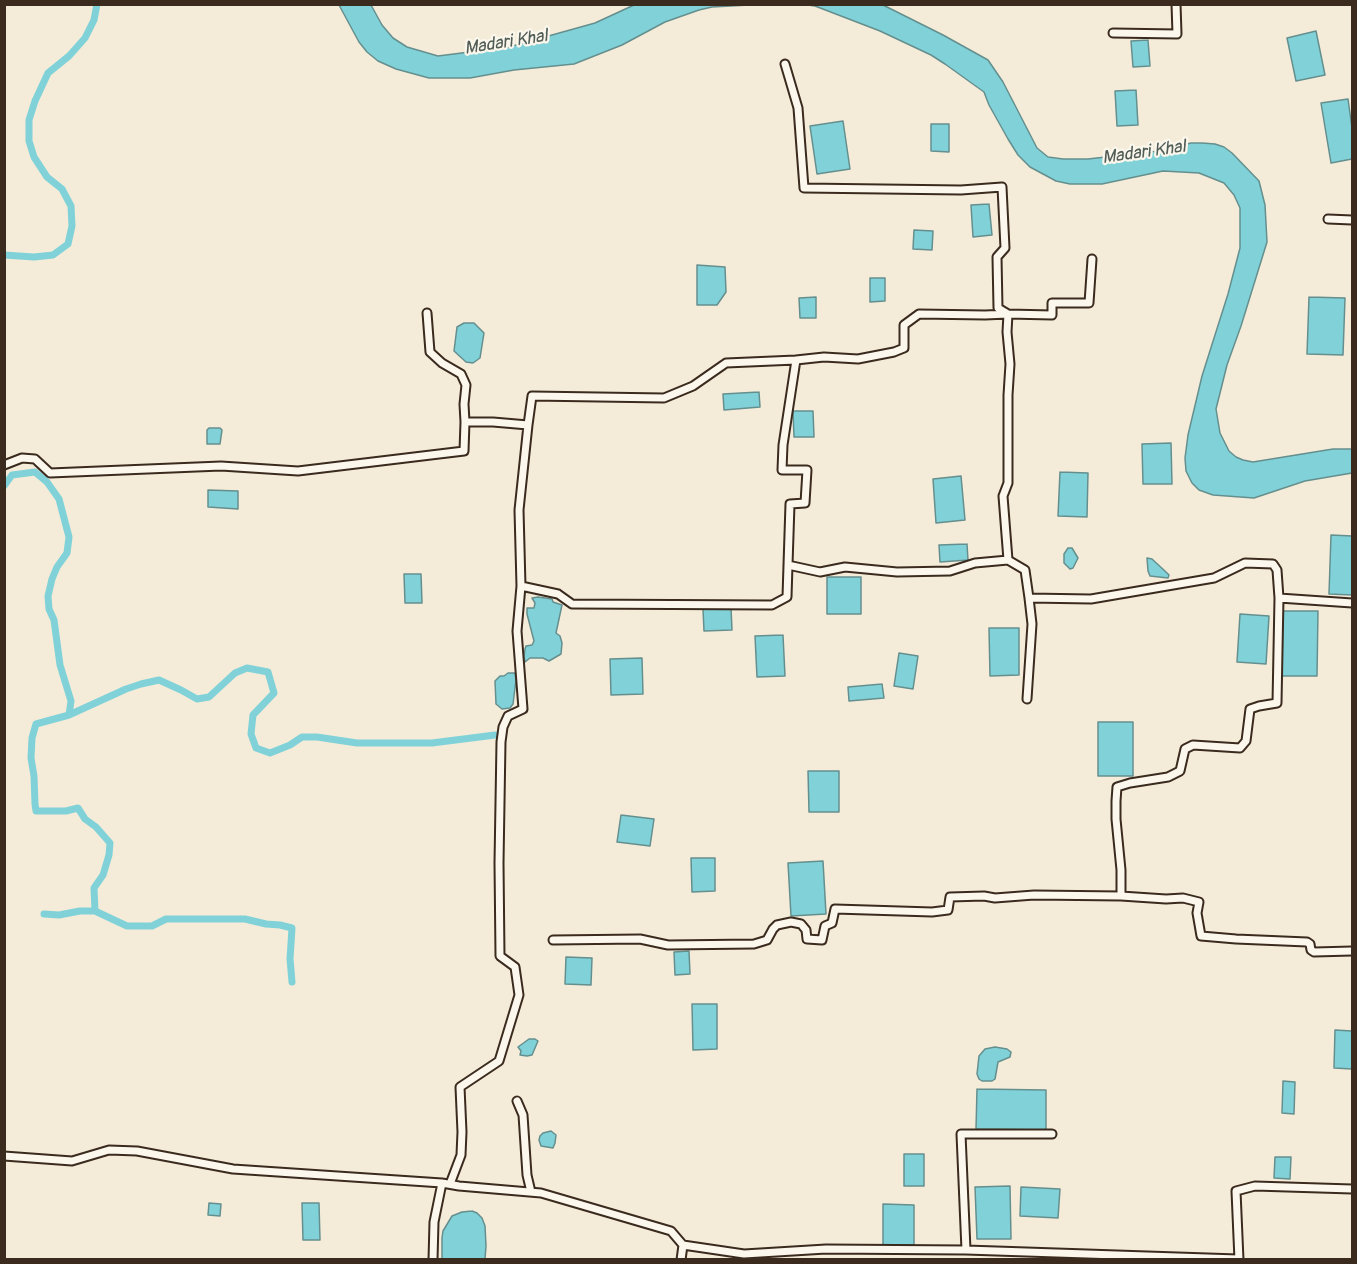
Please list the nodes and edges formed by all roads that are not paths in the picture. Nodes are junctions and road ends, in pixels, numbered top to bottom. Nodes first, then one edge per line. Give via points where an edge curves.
1 (1176, 4) edge
2 (1113, 33) dead end
3 (785, 64) dead end
4 (1328, 219) dead end
5 (1353, 220) edge
6 (1092, 259) dead end
7 (427, 313) dead end
8 (1008, 314) junction
9 (796, 360) junction
10 (465, 422) junction
11 (528, 425) junction
12 (4, 465) edge
13 (1008, 560) junction
14 (788, 565) junction
15 (521, 586) junction
16 (1029, 598) junction
17 (1279, 598) junction
18 (1353, 603) edge
19 (1027, 699) dead end
20 (1121, 896) junction
21 (554, 940) dead end
22 (1353, 951) edge
23 (517, 1101) dead end
24 (1052, 1134) dead end
25 (4, 1156) edge
26 (446, 1183) junction
27 (1353, 1189) edge
28 (531, 1192) junction
29 (683, 1245) junction
30 (966, 1250) junction
31 (1238, 1259) edge
32 (432, 1260) edge
33 (681, 1260) edge

1 - 2 street via 1177,34
3 - 8 street via 798,108 804,188 1002,187 1005,248 997,257 998,308
4 - 5 street
6 - 8 street via 1089,303 1052,303 1052,315
7 - 10 street via 430,352 461,374 466,385
8 - 9 street via 920,314 904,325 904,348 894,352 858,359
8 - 13 street via 1008,483 1003,496
9 - 11 street via 726,363 693,386 664,398 532,396
9 - 14 street via 782,470 807,470 805,503 790,504
10 - 11 street
10 - 12 street via 464,451 298,471 221,466 51,473 35,459 22,458
11 - 15 street via 519,510
13 - 14 street via 975,563 950,571 897,572 845,567 820,572
13 - 16 street via 1025,570
14 - 15 street via 787,597 772,605 572,604 558,594
15 - 26 street via 517,631 523,709 507,716 503,727 499,863 500,956 515,967 519,995 499,1061 460,1088 461,1155
16 - 17 street via 1091,599 1214,578 1245,563 1273,564
16 - 19 street via 1032,624
17 - 18 street
17 - 20 street via 1277,703 1250,709 1246,741 1240,748 1193,745 1185,749 1180,771 1118,787
20 - 21 street via 950,897 948,910 932,912 836,909 832,924 825,926 822,940 807,939 801,924 791,922 777,925 767,940 754,944
20 - 22 street via 1199,902 1201,936 1307,942 1314,952
23 - 28 street via 523,1115
24 - 30 street via 961,1134
25 - 26 street via 72,1161 109,1150 137,1151 233,1169
26 - 28 street
26 - 32 street via 434,1222
27 - 31 street via 1255,1186 1236,1191
28 - 29 street via 671,1231
29 - 30 street via 744,1254
29 - 33 street
30 - 31 street

